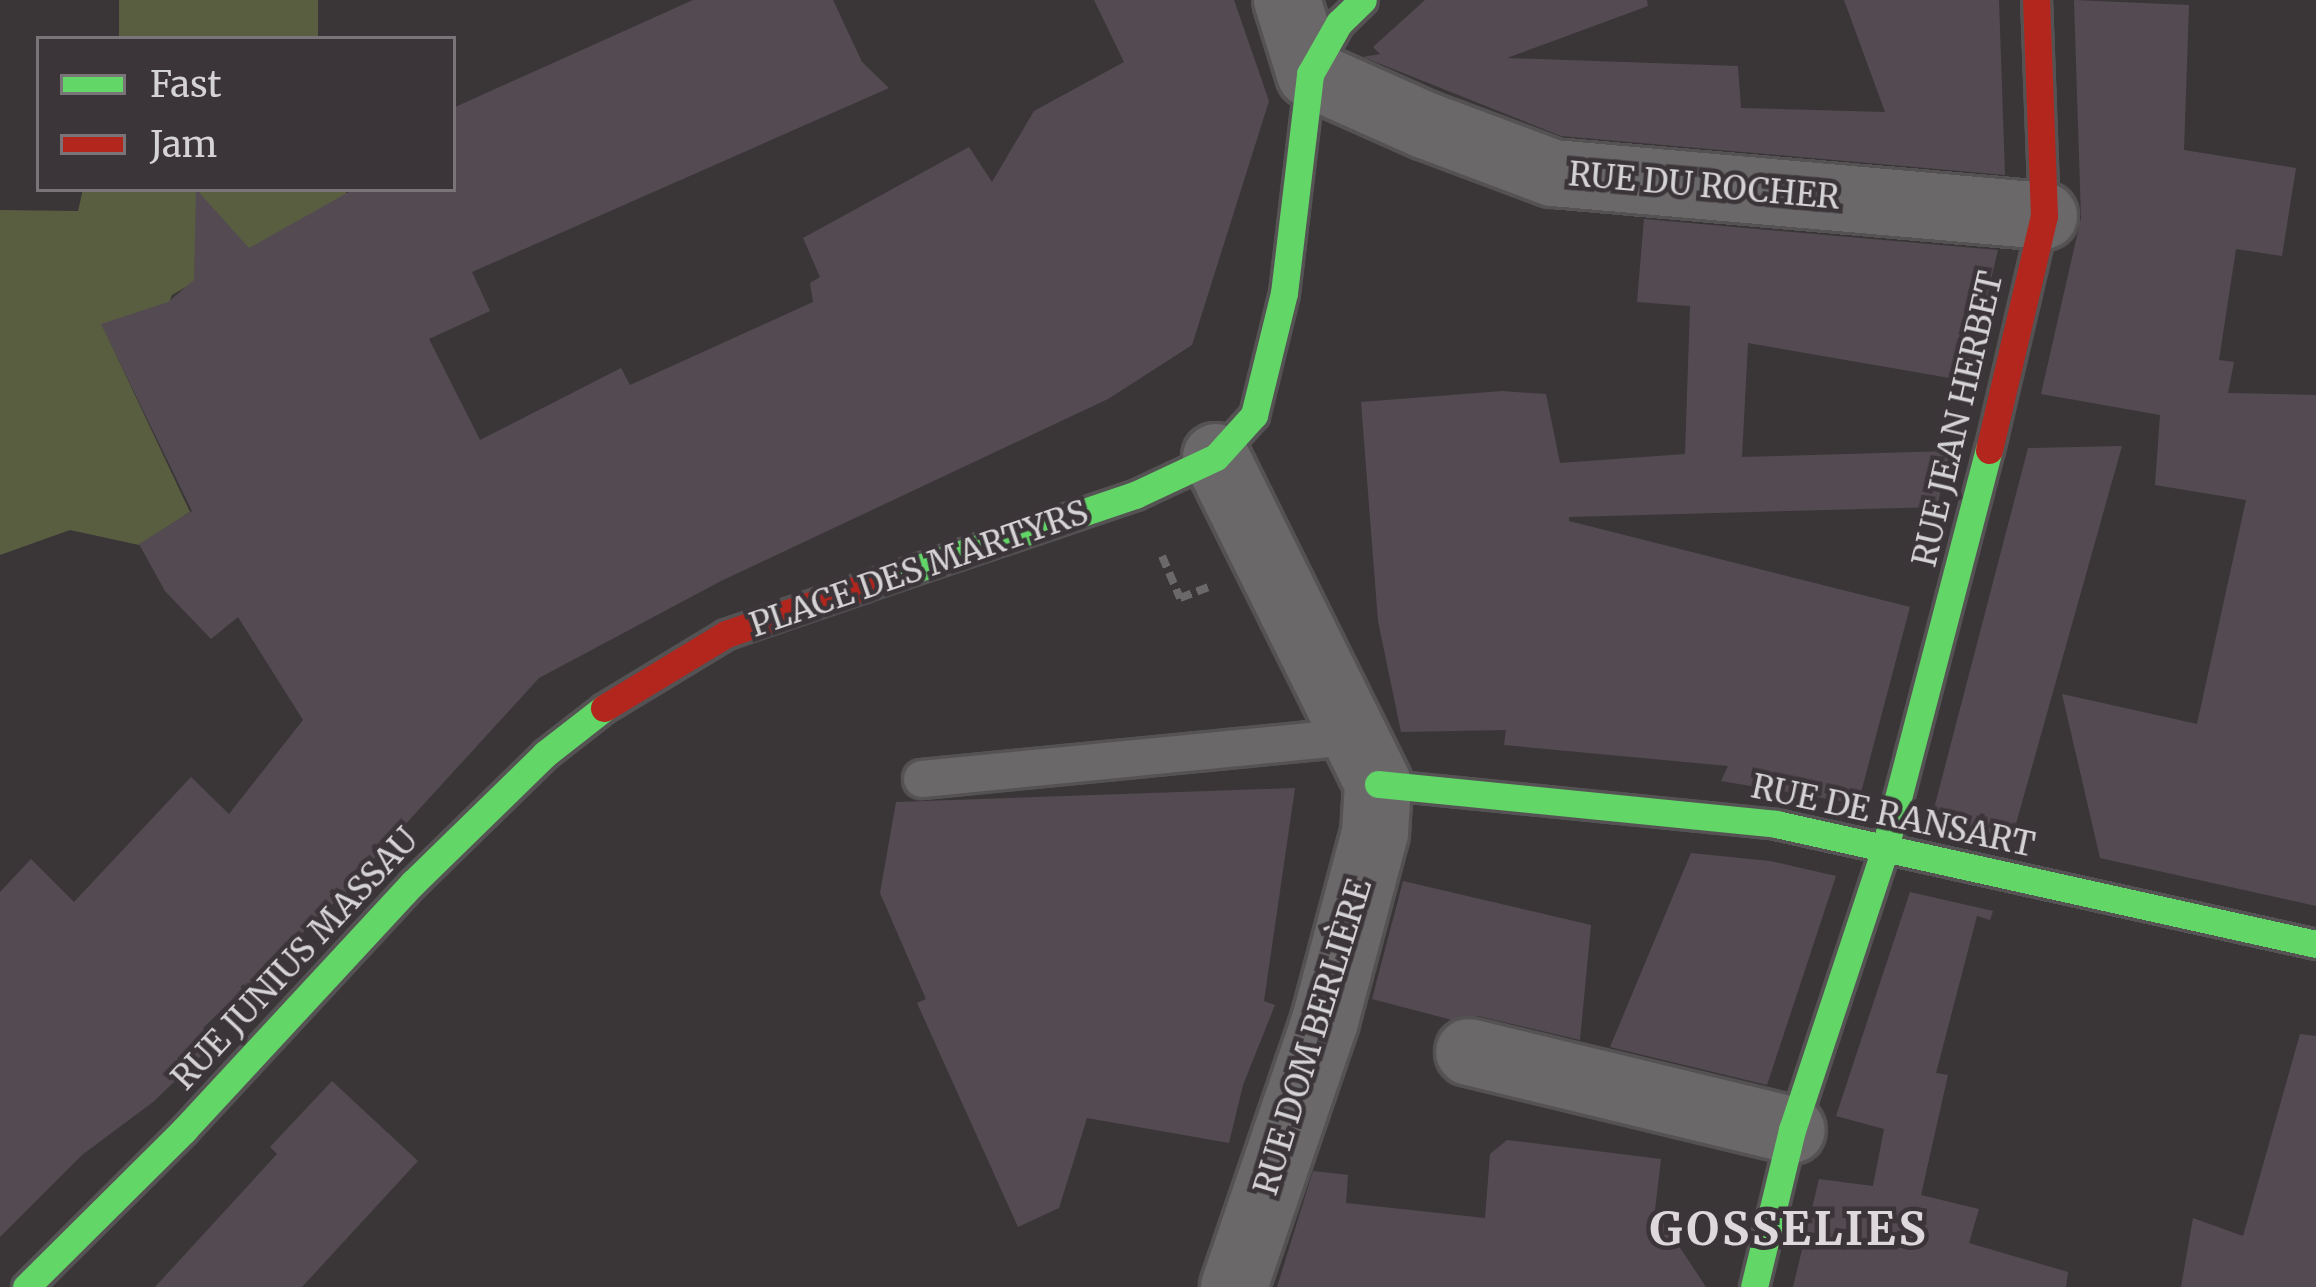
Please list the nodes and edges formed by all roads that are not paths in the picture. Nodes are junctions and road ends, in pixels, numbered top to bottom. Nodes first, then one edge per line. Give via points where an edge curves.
1 (1288, 0) edge
2 (1363, 0) edge
3 (2036, 0) edge
4 (1310, 74) junction
5 (2044, 216) junction
6 (1216, 457) junction
7 (627, 692) joint
8 (1366, 761) junction
9 (922, 778) dead end
10 (1885, 848) junction
11 (2316, 944) edge
12 (1468, 1052) dead end
13 (1792, 1130) junction
14 (26, 1287) edge
15 (1234, 1287) edge
16 (1754, 1287) edge

1 - 4 street
2 - 4 street via 1339,23
3 - 5 street, RUE JEAN HERBET
4 - 5 street, RUE DU ROCHER via 1553,172
4 - 6 street, PLACE DES MARTYRS via 1284,293 1254,415
5 - 10 street, RUE JEAN HERBET
6 - 7 street, PLACE DES MARTYRS via 1135,495 726,634
6 - 8 street
7 - 14 street, RUE JUNIUS MASSAU via 545,754 413,883
8 - 9 lane
8 - 10 street, RUE DE RANSART
8 - 15 street, RUE DOM BERLIÈRE via 1375,833 1325,1021
10 - 11 street, RUE DE RANSART
10 - 13 street, RUE JEAN HERBET
12 - 13 street
13 - 16 street, RUE JEAN HERBET

